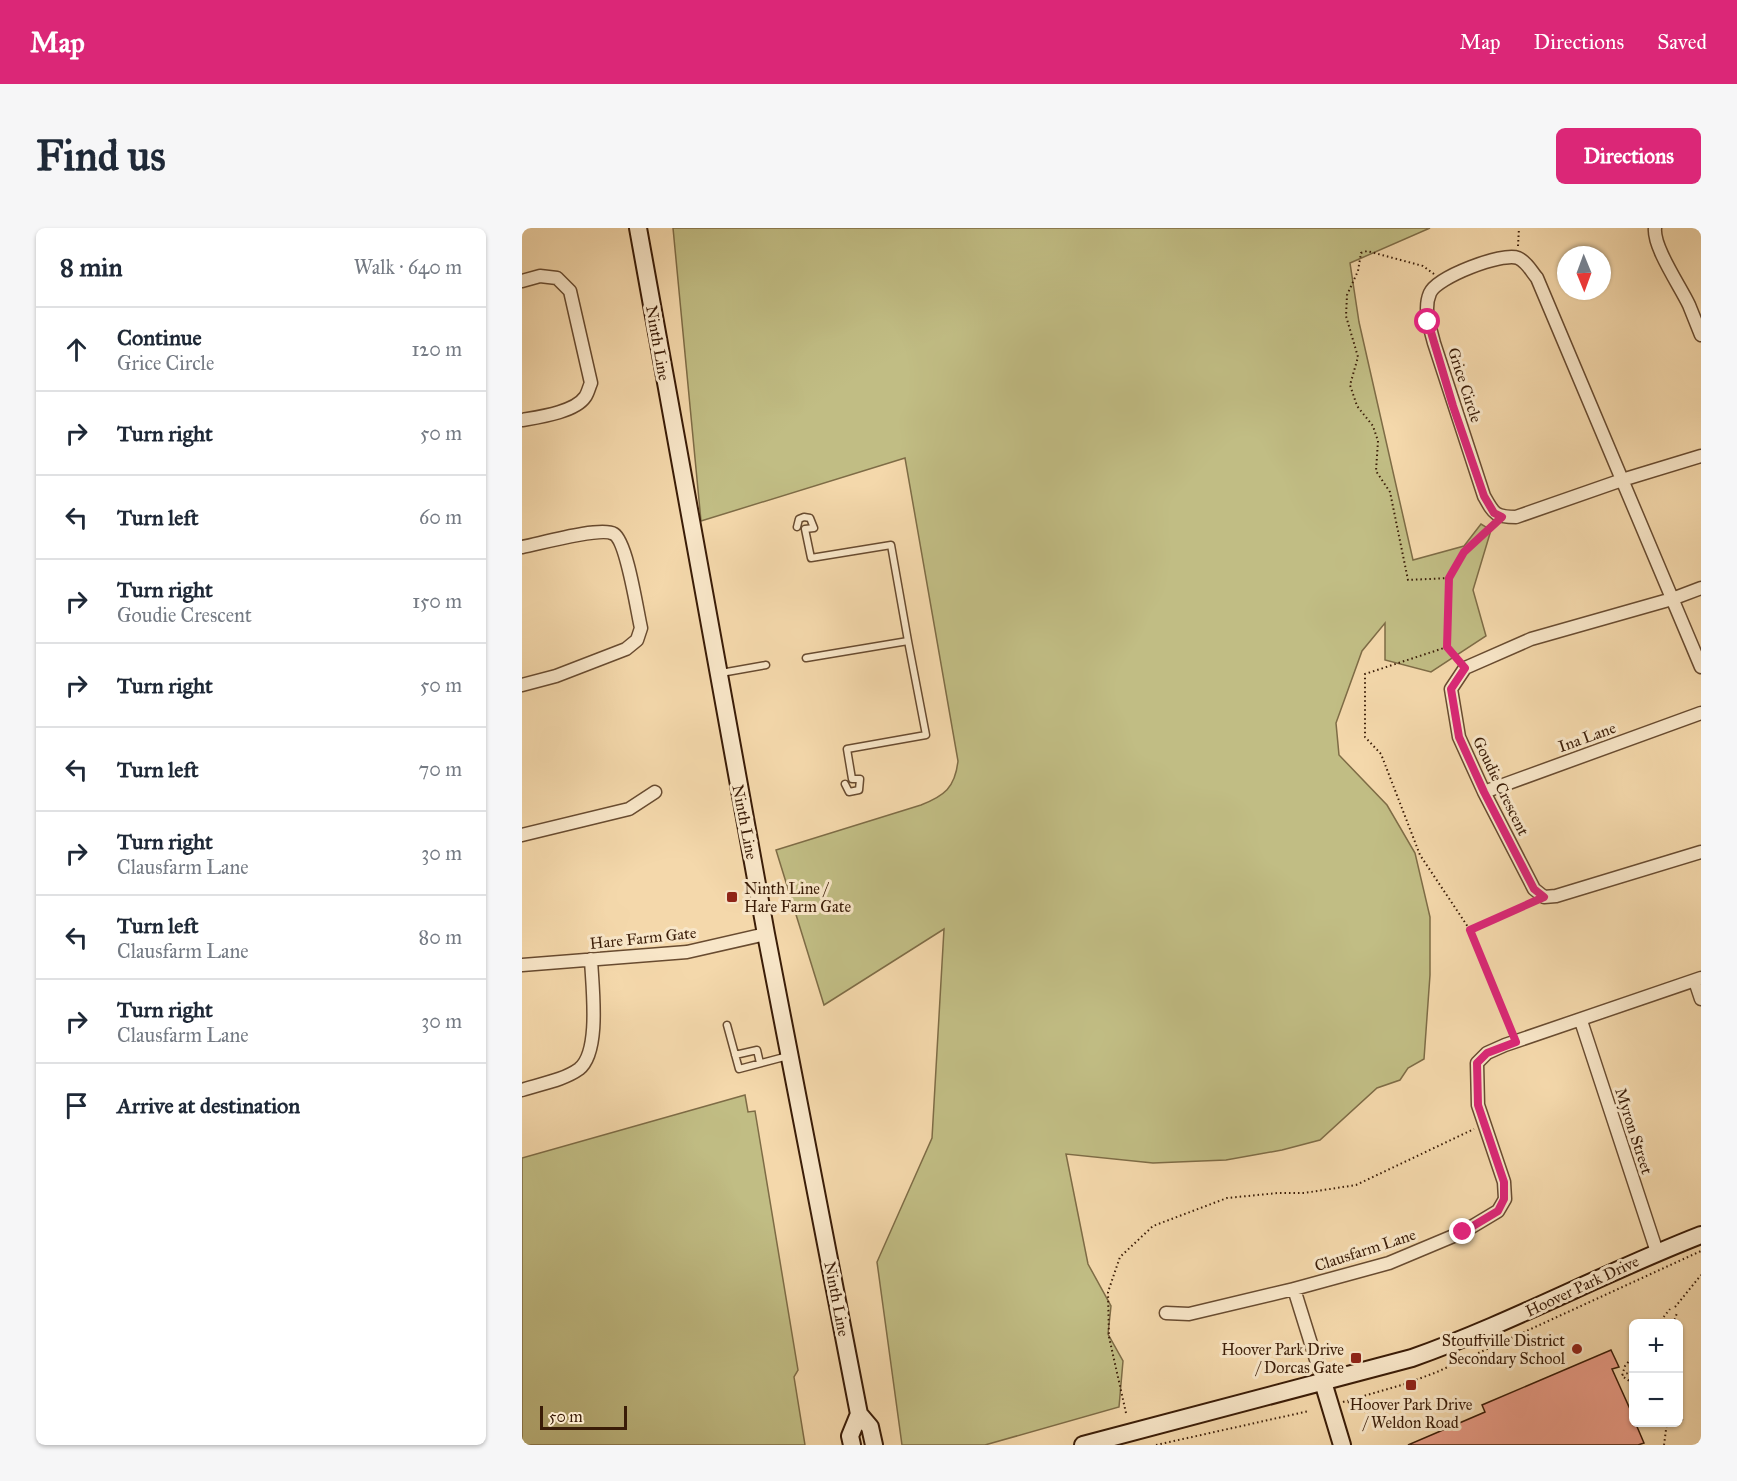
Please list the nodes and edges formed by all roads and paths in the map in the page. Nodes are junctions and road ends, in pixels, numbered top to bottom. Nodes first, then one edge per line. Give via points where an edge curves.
1 (638, 228) edge
2 (1520, 228) edge
3 (1655, 228) edge
4 (1516, 257) junction
5 (1443, 280) junction
6 (522, 281) edge
7 (1701, 335) edge
8 (522, 420) edge
9 (1701, 456) edge
10 (1622, 480) junction
11 (1502, 517) junction
12 (802, 529) dead end
13 (522, 547) edge
14 (1449, 578) junction
15 (1701, 588) edge
16 (1672, 599) junction
17 (908, 640) junction
18 (1447, 647) junction
19 (806, 658) dead end
20 (766, 665) dead end
21 (1701, 667) edge
22 (1465, 668) junction
23 (718, 674) junction
24 (522, 685) edge
25 (1701, 713) edge
26 (848, 781) dead end
27 (655, 792) dead end
28 (1484, 792) junction
29 (522, 835) edge
30 (1701, 852) edge
31 (1544, 897) junction
32 (1470, 930) junction
33 (766, 934) junction
34 (591, 959) junction
35 (522, 965) edge
36 (1698, 980) edge
37 (1701, 999) edge
38 (1581, 1021) junction
39 (728, 1025) dead end
40 (1516, 1042) junction
41 (735, 1054) junction
42 (790, 1056) junction
43 (760, 1063) junction
44 (522, 1090) edge
45 (1484, 1124) junction
46 (1701, 1235) edge
47 (1701, 1251) edge
48 (1657, 1252) junction
49 (1701, 1275) edge
50 (1294, 1289) junction
51 (1675, 1306) dead end
52 (1670, 1309) dead end
53 (1166, 1313) dead end
54 (1677, 1313) dead end
55 (1661, 1319) edge
56 (1675, 1319) edge
57 (1629, 1361) edge
58 (1629, 1373) edge
59 (1622, 1376) junction
60 (1629, 1381) edge
61 (1323, 1382) junction
62 (1347, 1401) junction
63 (1343, 1402) dead end
64 (1309, 1411) dead end
65 (1126, 1413) dead end
66 (859, 1414) junction
67 (1666, 1427) edge
68 (1398, 1430) dead end
69 (852, 1445) edge
70 (874, 1445) edge
71 (1083, 1445) edge
72 (1156, 1445) edge
73 (1342, 1445) edge
74 (1664, 1445) edge

1 - 23 main road, Ninth Line
2 - 4 path
3 - 7 street via 1663,255
4 - 5 street via 1462,270
4 - 10 street via 1537,278
5 - 11 street, Grice Circle via 1430,291 1426,305 1428,322 1484,496 1494,513
5 - 14 path via 1423,266 1367,251 1361,253 1347,295 1346,316 1358,357 1350,385 1357,406 1373,426 1378,441 1376,471 1390,492 1408,580
6 - 8 street via 540,276 557,278 570,291 591,383 586,397 577,404
9 - 10 street
10 - 11 street via 1516,517
10 - 16 street
11 - 14 path via 1464,552
12 - 17 lane via 811,558 891,545
13 - 24 street via 600,531 614,534 623,546 641,628 637,640 626,650
14 - 18 path
15 - 16 street
16 - 21 street
16 - 22 street via 1531,639
17 - 19 lane
17 - 26 lane via 926,735 847,749
18 - 22 path
18 - 32 path via 1365,674 1365,737 1381,754 1420,855
20 - 23 lane
22 - 28 street, Goudie Crescent via 1451,689 1459,737
23 - 33 main road, Ninth Line
25 - 28 street, Ina Lane
27 - 29 street via 629,808
28 - 31 street, Goudie Crescent via 1534,889
30 - 31 street via 1556,897
31 - 32 path
32 - 40 path
33 - 34 street, Hare Farm Gate via 687,952
33 - 42 main road, Ninth Line
34 - 35 street, Hare Farm Gate
34 - 44 street via 592,1026 586,1061 576,1071
36 - 37 street
36 - 38 street, Clausfarm Lane
38 - 40 street, Clausfarm Lane
38 - 48 street, Myron Street
39 - 41 lane
40 - 45 street, Clausfarm Lane via 1487,1053 1477,1063 1478,1105
41 - 43 lane via 757,1050
41 - 43 lane via 739,1068
42 - 43 lane
42 - 66 main road, Ninth Line
45 - 50 street, Clausfarm Lane via 1504,1182 1504,1199 1498,1211 1463,1232 1389,1263
45 - 65 path via 1356,1185 1227,1198 1153,1226 1120,1257 1108,1292 1109,1337
46 - 48 main road, Hoover Park Drive
47 - 62 path via 1437,1372
48 - 61 main road, Hoover Park Drive via 1457,1342
49 - 51 path
50 - 53 street, Clausfarm Lane via 1189,1314
50 - 61 street
52 - 55 path
54 - 56 path
57 - 59 path
58 - 59 path
59 - 60 path
61 - 71 main road, Hoover Park Drive
61 - 73 main road
62 - 63 path
62 - 68 path
64 - 72 path
66 - 69 main road, Ninth Line via 850,1436
66 - 70 main road, Ninth Line via 870,1427
67 - 74 path

